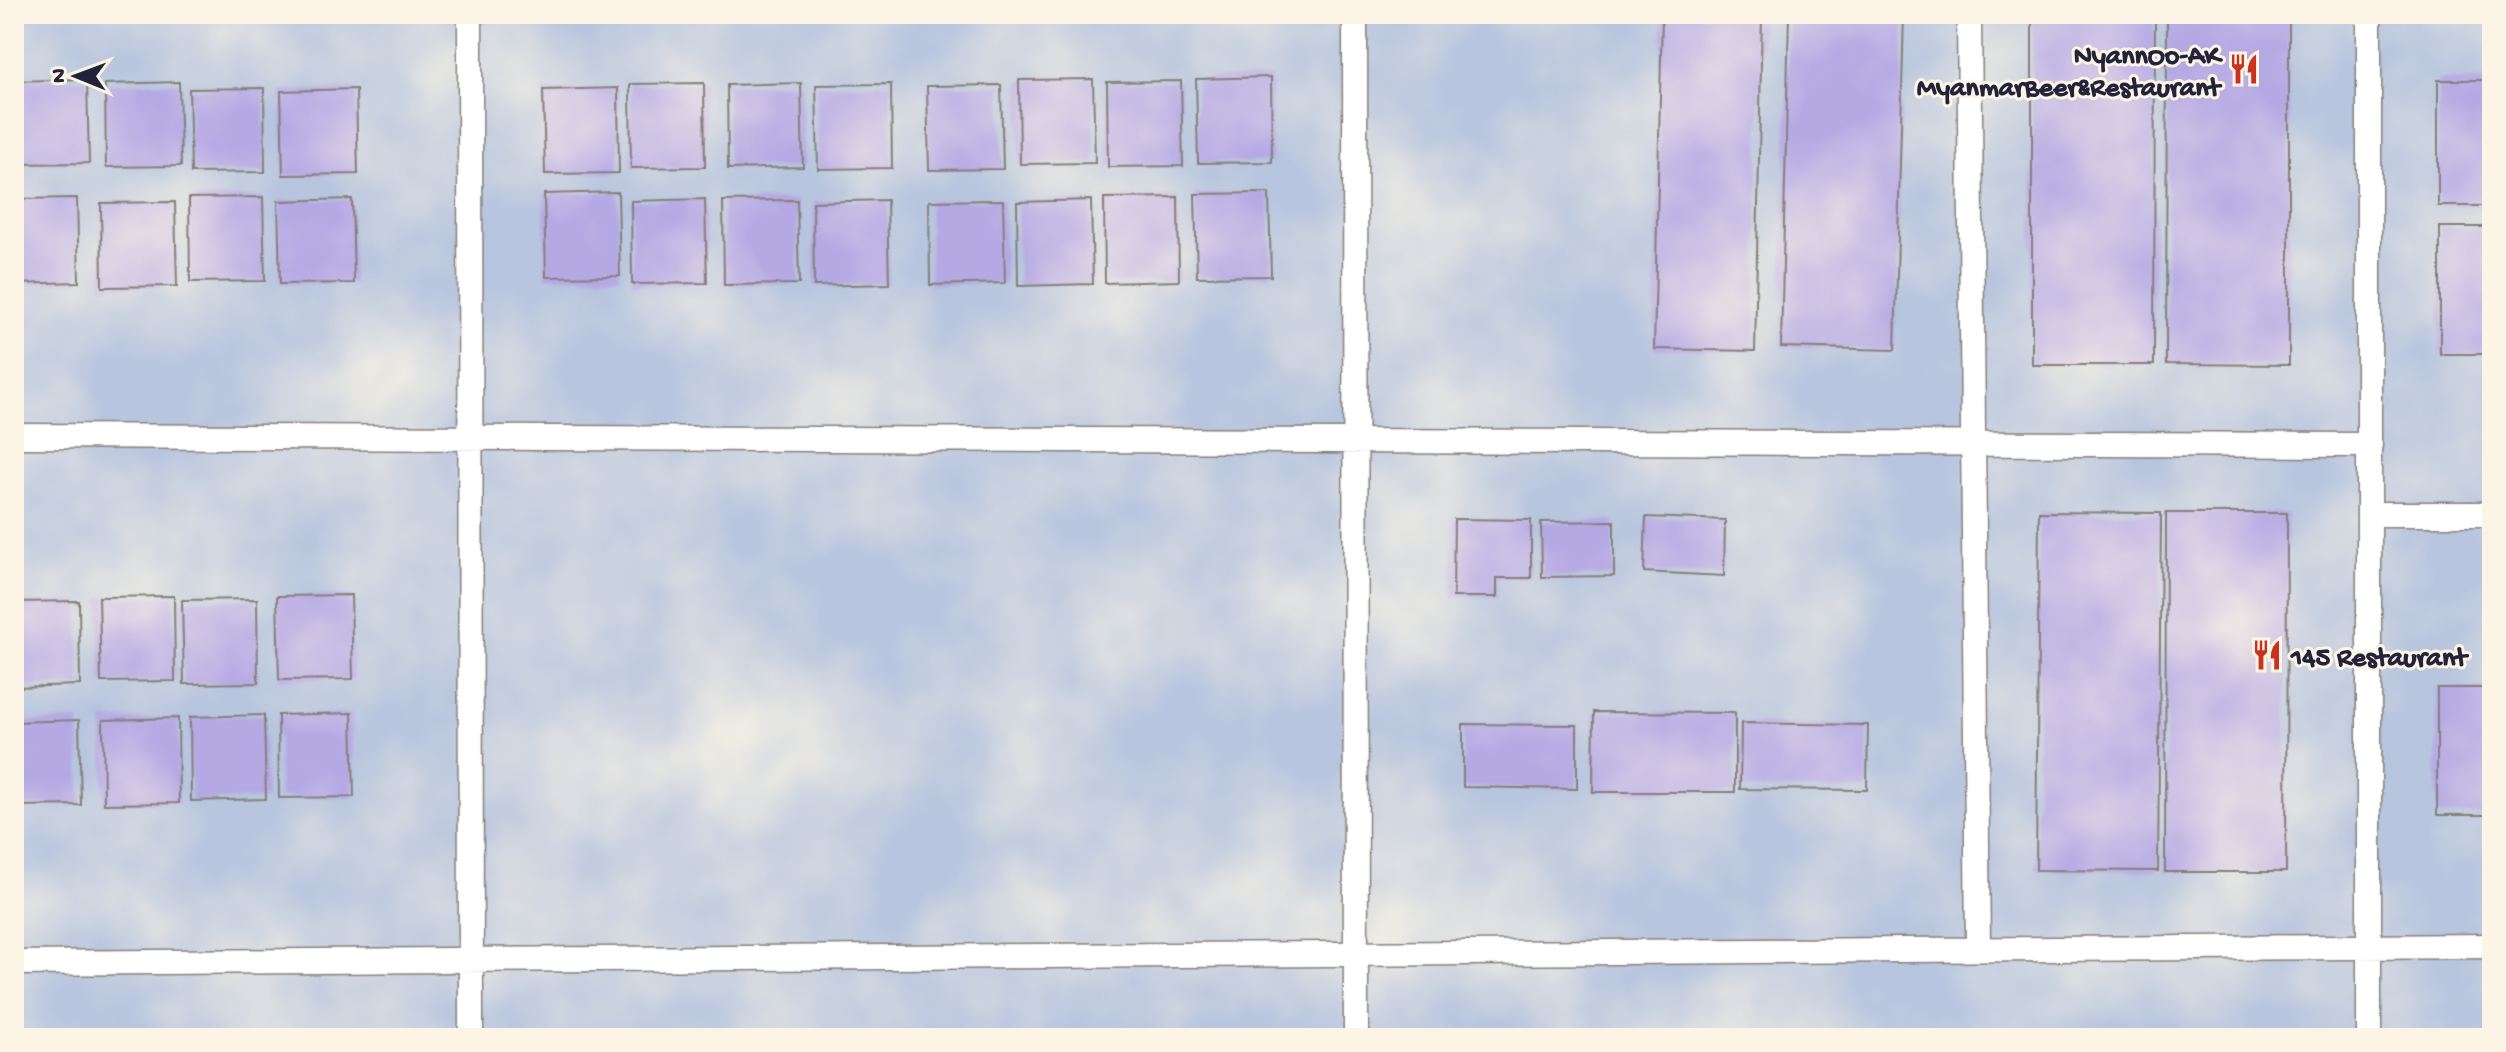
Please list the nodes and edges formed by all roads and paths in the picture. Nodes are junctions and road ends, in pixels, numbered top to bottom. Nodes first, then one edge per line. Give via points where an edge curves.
1 (470, 14) edge
2 (1355, 14) edge
3 (1969, 14) edge
4 (2369, 14) edge
5 (14, 436) edge
6 (471, 438) junction
7 (1357, 441) junction
8 (1974, 444) junction
9 (2370, 445) junction
10 (2371, 514) junction
11 (2492, 514) edge
12 (2370, 945) junction
13 (2492, 946) edge
14 (1978, 948) junction
15 (1356, 953) junction
16 (471, 959) junction
17 (14, 963) edge
18 (471, 1038) edge
19 (1356, 1038) edge
20 (2369, 1038) edge

1 - 6 lane
2 - 7 lane
3 - 8 lane
4 - 9 lane
5 - 6 lane
6 - 7 lane
6 - 16 lane
7 - 8 lane
7 - 15 lane
8 - 9 lane
8 - 14 lane
9 - 10 lane
10 - 11 lane
10 - 12 lane
12 - 13 lane
12 - 14 lane
12 - 20 lane
14 - 15 lane
15 - 16 lane
15 - 19 lane
16 - 17 lane
16 - 18 lane

